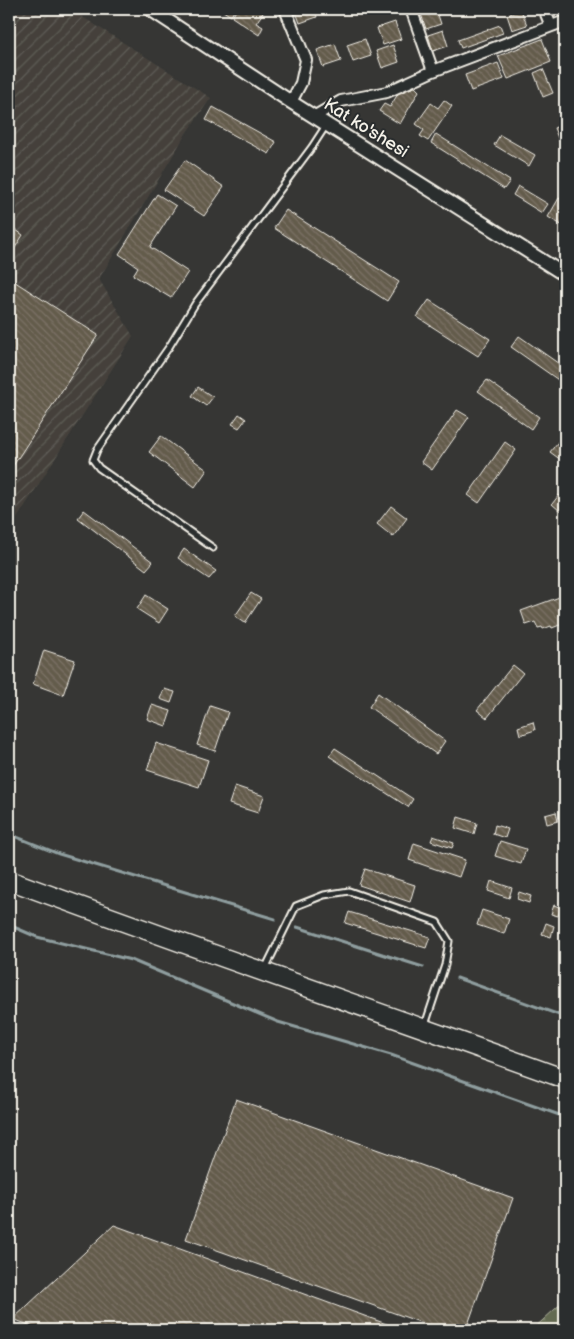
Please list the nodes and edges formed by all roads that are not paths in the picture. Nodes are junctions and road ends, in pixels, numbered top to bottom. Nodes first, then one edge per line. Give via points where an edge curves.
1 (150, 9) edge
2 (285, 9) edge
3 (411, 9) edge
4 (544, 9) edge
5 (565, 21) edge
6 (551, 26) junction
7 (433, 70) junction
8 (291, 102) junction
9 (315, 116) junction
10 (327, 123) junction
11 (565, 275) edge
12 (213, 548) dead end
13 (9, 880) edge
14 (263, 973) junction
15 (424, 1028) junction
16 (565, 1079) edge

1 - 8 street, Kat ko'shesi
2 - 8 street via 306,60 301,82
3 - 7 street
4 - 6 street
5 - 6 street
6 - 7 street
7 - 9 street via 387,92 341,101
8 - 9 street, Kat ko'shesi
9 - 10 street, Kat ko'shesi
10 - 11 street, Kat ko'shesi
10 - 12 lane via 195,304 170,347 93,460 99,468
13 - 14 highway
14 - 15 highway
14 - 15 lane via 296,906 324,895 349,891 437,922 449,942 445,965
15 - 16 highway

